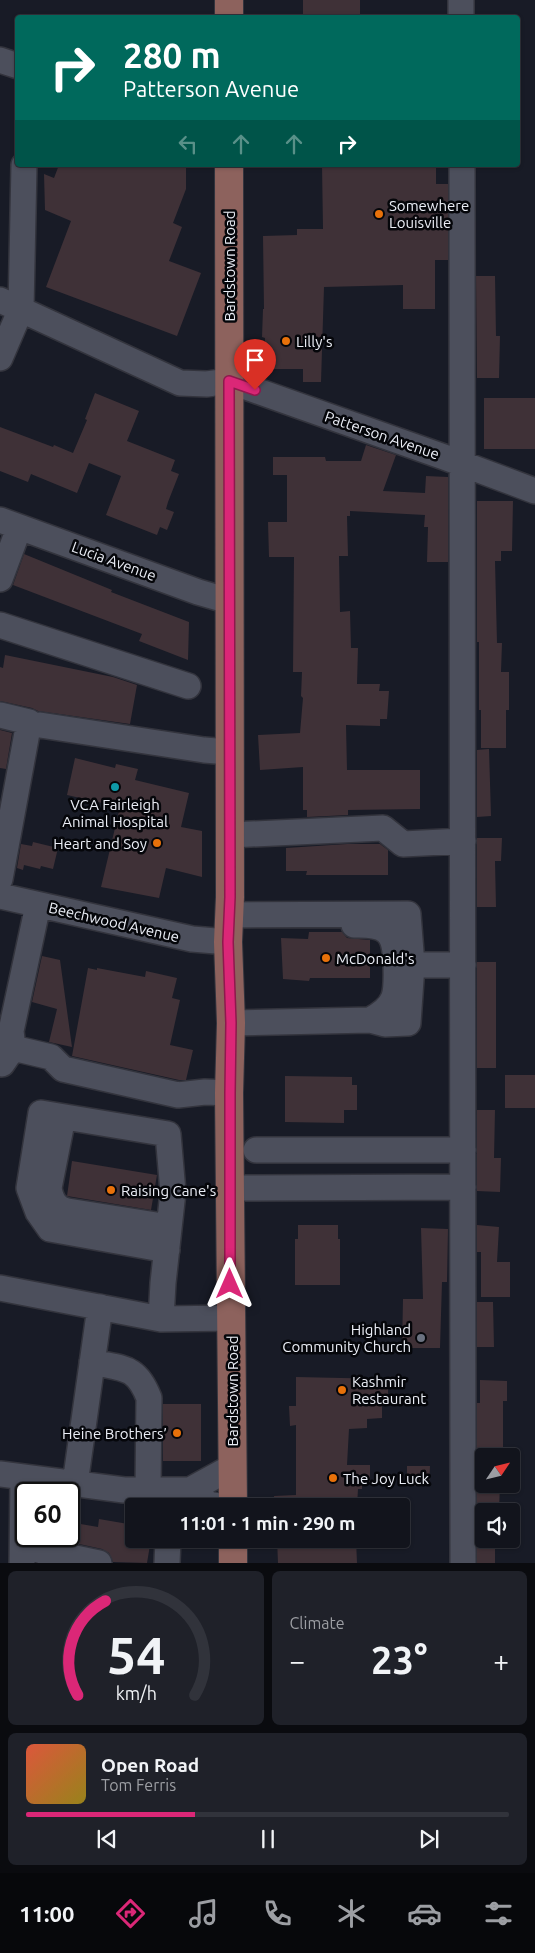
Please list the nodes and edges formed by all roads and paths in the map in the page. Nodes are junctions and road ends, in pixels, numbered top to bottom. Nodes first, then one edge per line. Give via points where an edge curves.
1 (229, 0) edge
2 (461, 0) edge
3 (229, 15) edge
4 (461, 15) edge
5 (0, 60) edge
6 (15, 65) edge
7 (24, 167) edge
8 (228, 167) edge
9 (462, 167) edge
10 (10, 305) edge
11 (0, 358) edge
12 (229, 381) junction
13 (463, 465) junction
14 (535, 491) edge
15 (9, 524) edge
16 (0, 579) edge
17 (229, 600) junction
18 (0, 625) edge
19 (188, 686) dead end
20 (0, 715) edge
21 (40, 725) dead end
22 (230, 752) junction
23 (230, 836) junction
24 (463, 841) junction
25 (0, 879) edge
26 (0, 896) edge
27 (38, 905) junction
28 (230, 915) junction
29 (267, 915) junction
30 (228, 942) junction
31 (463, 965) junction
32 (412, 966) junction
33 (370, 1020) junction
34 (231, 1023) junction
35 (7, 1056) edge
36 (230, 1093) junction
37 (256, 1150) dead end
38 (463, 1150) junction
39 (463, 1187) junction
40 (230, 1188) junction
41 (168, 1239) junction
42 (0, 1288) edge
43 (100, 1307) junction
44 (231, 1318) junction
45 (161, 1319) junction
46 (92, 1362) junction
47 (232, 1467) junction
48 (28, 1481) edge
49 (44, 1482) edge
50 (75, 1482) edge
51 (80, 1485) edge
52 (169, 1494) edge
53 (202, 1498) edge
54 (232, 1498) edge
55 (42, 1547) edge
56 (168, 1548) edge
57 (233, 1548) edge
58 (22, 1563) edge
59 (99, 1563) edge
60 (167, 1563) edge
61 (233, 1563) edge
62 (463, 1563) edge

1 - 3 main road
2 - 4 street
5 - 6 street
7 - 10 street
8 - 12 main road, Bardstown Road
9 - 13 street
10 - 11 street
10 - 12 street via 180,383
12 - 13 street, Patterson Avenue
12 - 17 main road, Bardstown Road
13 - 14 street, Patterson Avenue
13 - 24 street
15 - 16 street
15 - 17 street, Lucia Avenue via 198,592
17 - 22 main road, Bardstown Road
18 - 19 street
20 - 25 street via 29,722
21 - 22 street
22 - 23 main road, Bardstown Road
23 - 24 street via 383,828 403,844
23 - 28 main road, Bardstown Road
24 - 31 street
26 - 27 street, Beechwood Avenue
27 - 30 street, Beechwood Avenue via 192,939
27 - 35 street
28 - 29 street
28 - 30 main road, Bardstown Road
29 - 32 street via 408,914
29 - 33 street via 284,926 371,924 390,935 395,944 396,996 386,1010
30 - 34 main road, Bardstown Road
31 - 32 street
31 - 38 street
32 - 33 street via 408,1024
33 - 34 street
34 - 36 main road, Bardstown Road
35 - 36 street via 51,1057 63,1069 178,1094
36 - 40 main road, Bardstown Road
37 - 38 street
38 - 39 street
39 - 40 street
39 - 62 street
40 - 44 main road, Bardstown Road
41 - 41 street via 50,1229 38,1212 29,1188 41,1113 168,1134 173,1192
41 - 45 street
42 - 43 street
43 - 45 street
43 - 46 street
44 - 45 street
44 - 47 main road, Bardstown Road
46 - 50 street
46 - 52 street via 133,1371 145,1387
47 - 52 street
47 - 54 main road, Bardstown Road
48 - 49 street
48 - 58 street
51 - 52 street
52 - 53 street
55 - 59 street via 42,1551
56 - 60 street
57 - 61 main road

